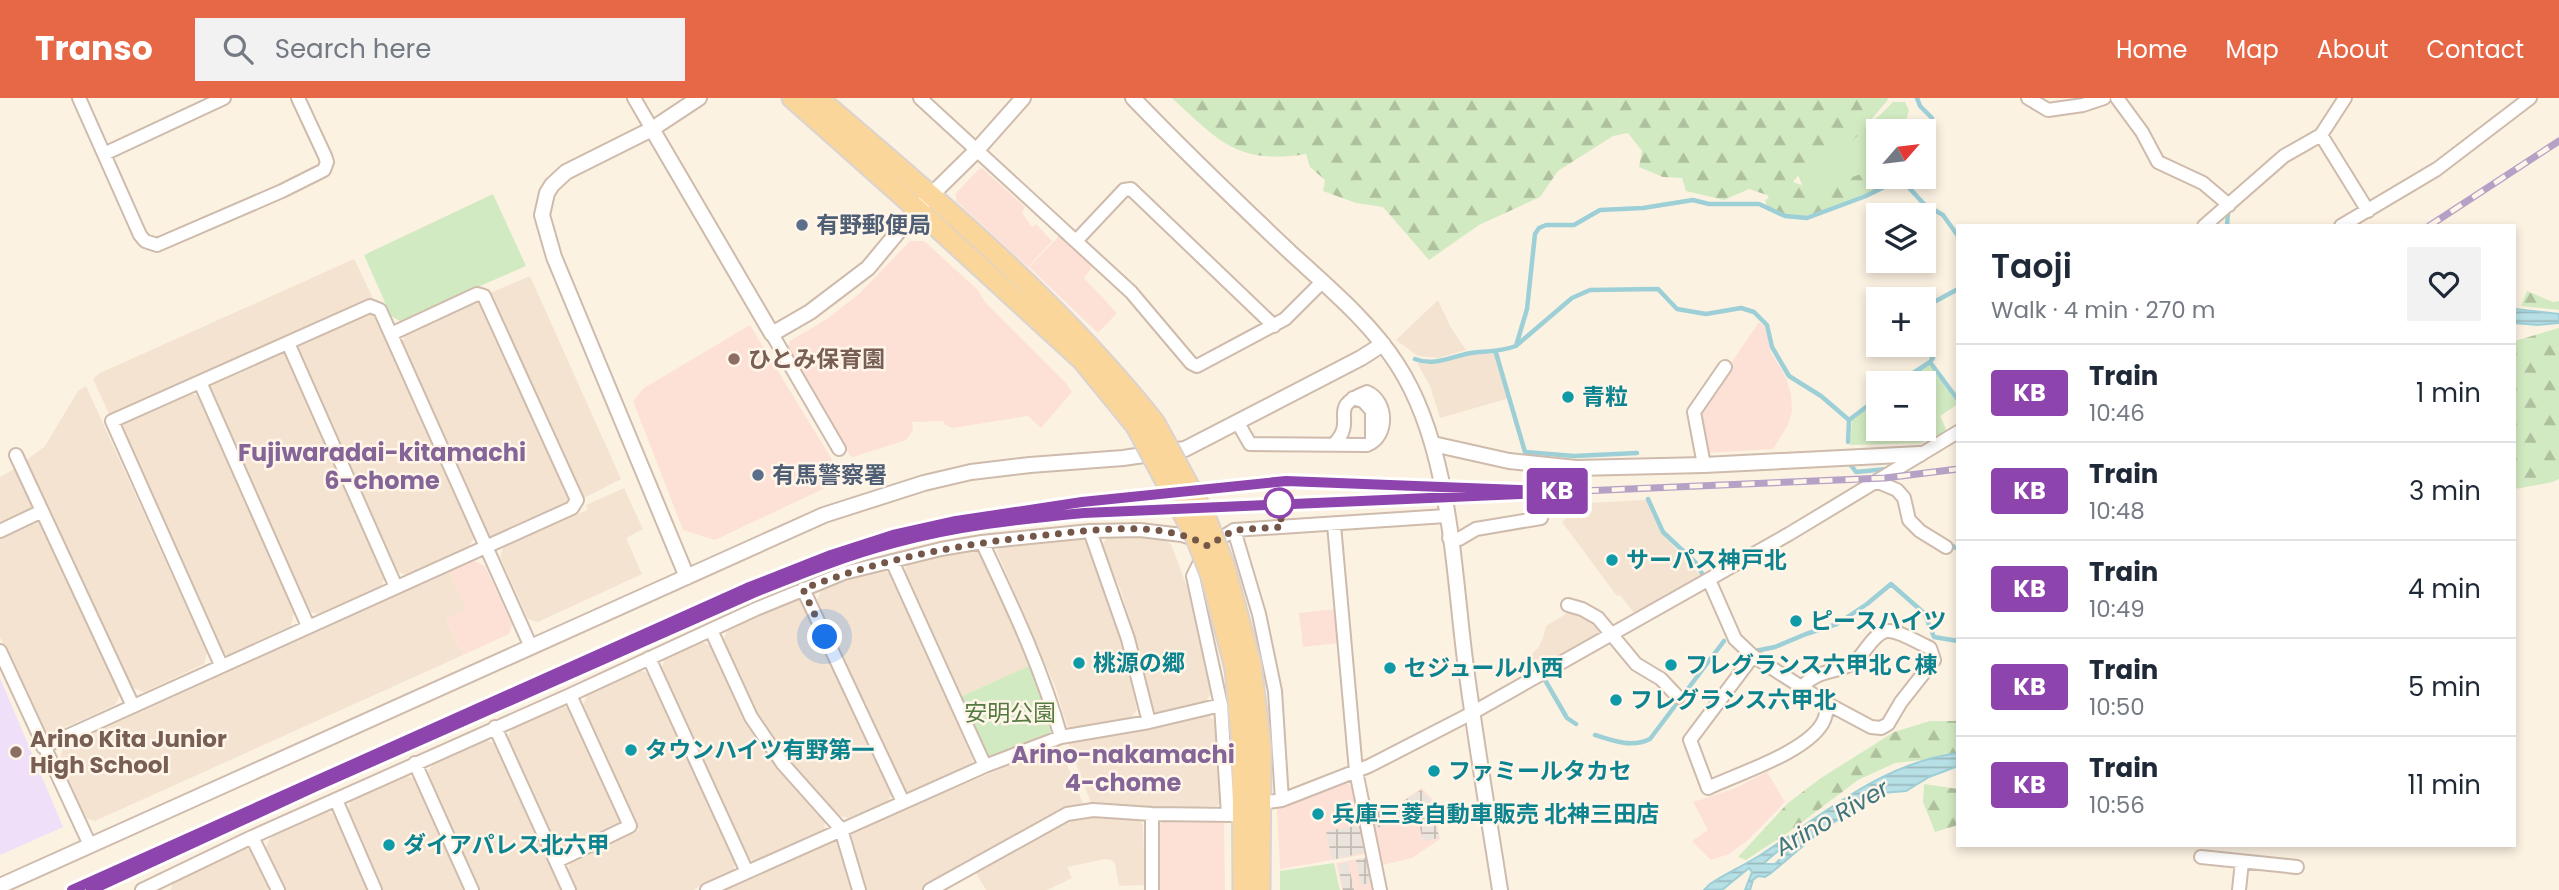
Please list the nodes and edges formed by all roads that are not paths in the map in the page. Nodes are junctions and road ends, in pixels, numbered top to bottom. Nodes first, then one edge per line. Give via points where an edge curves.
1 (79, 98) edge
2 (224, 98) edge
3 (298, 98) edge
4 (634, 98) edge
5 (699, 98) edge
6 (792, 98) edge
7 (818, 98) edge
8 (919, 98) edge
9 (1023, 98) edge
10 (1133, 98) edge
11 (2028, 98) edge
12 (2104, 98) edge
13 (2118, 98) edge
14 (2345, 98) edge
15 (2530, 98) edge
16 (652, 129) junction
17 (2322, 135) junction
18 (976, 151) junction
19 (104, 154) junction
20 (931, 195) junction
21 (2229, 205) junction
22 (917, 209) junction
23 (2368, 211) junction
24 (2206, 224) edge
25 (2345, 224) edge
26 (1076, 241) junction
27 (1322, 282) junction
28 (1274, 326) junction
29 (391, 334) junction
30 (772, 334) junction
31 (288, 343) junction
32 (1383, 344) junction
33 (1725, 367) dead end
34 (200, 382) junction
35 (1238, 423) junction
36 (1145, 424) junction
37 (1956, 433) edge
38 (1335, 443) junction
39 (1433, 444) junction
40 (839, 449) dead end
41 (1920, 454) junction
42 (16, 455) dead end
43 (1704, 465) junction
44 (1878, 482) junction
45 (43, 511) junction
46 (1446, 516) junction
47 (1541, 518) dead end
48 (1334, 525) junction
49 (1234, 530) junction
50 (0, 531) edge
51 (1090, 531) junction
52 (1449, 538) junction
53 (982, 542) junction
54 (1208, 546) junction
55 (1947, 547) dead end
56 (487, 548) junction
57 (892, 561) junction
58 (687, 577) junction
59 (1709, 580) junction
60 (396, 587) junction
61 (803, 589) junction
62 (1568, 605) dead end
63 (308, 626) junction
64 (711, 630) junction
65 (1612, 634) junction
66 (531, 647) junction
67 (0, 651) edge
68 (1753, 656) junction
69 (649, 658) junction
70 (221, 665) junction
71 (1243, 666) junction
72 (1803, 686) junction
73 (570, 695) junction
74 (1678, 697) dead end
75 (1828, 704) junction
76 (1221, 705) junction
77 (133, 706) junction
78 (1472, 713) junction
79 (1149, 722) junction
80 (495, 727) junction
81 (1061, 737) junction
82 (43, 747) junction
83 (415, 763) junction
84 (985, 766) junction
85 (1356, 771) junction
86 (336, 800) junction
87 (1282, 800) junction
88 (903, 802) junction
89 (1261, 803) junction
90 (1152, 814) junction
91 (1236, 816) junction
92 (841, 829) junction
93 (252, 836) junction
94 (90, 845) junction
95 (2200, 857) dead end
96 (556, 861) junction
97 (2242, 862) junction
98 (2297, 867) dead end
99 (747, 872) junction
100 (0, 886) edge
101 (161, 886) edge
102 (142, 890) edge
103 (278, 890) edge
104 (375, 890) edge
105 (472, 890) edge
106 (569, 890) edge
107 (707, 890) edge
108 (859, 890) edge
109 (930, 890) edge
110 (1152, 890) edge
111 (1243, 890) edge
112 (1260, 890) edge
113 (1380, 890) edge
114 (1500, 890) edge
115 (2239, 890) edge

1 - 19 street
2 - 19 street
3 - 19 street via 325,156 324,170 164,244 150,244 140,236
4 - 16 street
5 - 16 street
6 - 22 main road
7 - 20 main road
8 - 18 street
9 - 18 street
10 - 27 street
11 - 12 street via 2048,110
13 - 21 street via 2158,162 2203,183
14 - 17 street
15 - 23 street via 2437,169
16 - 30 street
16 - 58 street via 559,178 547,193 542,215 554,257
17 - 21 street via 2284,156
17 - 23 street
18 - 20 street
18 - 26 street
20 - 22 street
20 - 36 main road via 1092,348
21 - 24 street
22 - 30 street via 868,268
22 - 36 main road
23 - 25 street
26 - 28 street via 1131,292 1197,366
26 - 28 street via 1124,190 1131,189
27 - 28 street
27 - 32 street
29 - 31 street via 380,310 370,306
29 - 56 street
29 - 56 street via 477,294 484,296 577,500 572,508
30 - 40 street
31 - 34 street
31 - 60 street
32 - 35 street
32 - 39 street via 1408,381
33 - 43 street via 1694,412
34 - 63 street
34 - 70 street via 112,421
35 - 38 street via 1250,444
35 - 58 street via 1185,449 971,472 924,483 824,515
36 - 71 main road, bridge via 1205,516 1226,567
37 - 41 street
38 - 38 street via 1342,435 1347,401 1367,392 1375,395 1383,418 1376,442
39 - 43 street via 1537,466
39 - 46 street
41 - 43 street
41 - 44 street
42 - 45 street
44 - 55 street via 1898,490 1909,520
44 - 59 street
45 - 50 street
45 - 77 street
46 - 48 street
46 - 52 street
47 - 52 street
48 - 49 street
48 - 85 street
49 - 54 street
49 - 87 street via 1275,691
51 - 53 street
51 - 54 street via 1182,535
51 - 79 street via 1128,639
52 - 78 street
53 - 57 street
53 - 81 street via 1032,649
54 - 76 street via 1193,576
56 - 60 street
56 - 66 street
57 - 61 street
57 - 84 street
58 - 66 street
59 - 65 street
59 - 68 street via 1735,639
60 - 63 street
61 - 64 street
61 - 88 street
62 - 65 street via 1598,618
63 - 70 street
64 - 69 street
64 - 92 street via 751,717 783,764
65 - 74 street via 1636,664 1661,679
65 - 78 street
66 - 94 street
67 - 82 street
68 - 72 street
68 - 75 street via 1690,740 1708,788 1758,768 1804,742 1824,722
69 - 73 street
69 - 99 street
70 - 77 street
71 - 89 main road via 1261,748
71 - 91 main road
72 - 75 street
72 - 75 street via 1812,676 1855,661 1881,632 1930,648 1934,660 1881,728
73 - 80 street
73 - 96 street via 630,826
76 - 79 street
76 - 91 street
77 - 82 street
78 - 85 street
78 - 114 street
79 - 81 street
80 - 83 street
80 - 96 street
81 - 84 street
82 - 94 street
83 - 86 street
83 - 105 street
84 - 88 street
85 - 87 street
85 - 113 street
86 - 93 street
86 - 104 street
87 - 89 street
88 - 92 street
89 - 112 main road
90 - 91 street
90 - 109 street via 1093,810 1067,814
90 - 110 street
91 - 111 main road
92 - 99 street
92 - 108 street
93 - 101 street
93 - 103 street
94 - 100 street
95 - 97 street
96 - 106 street
97 - 98 street
97 - 115 street
99 - 107 street
101 - 102 street

